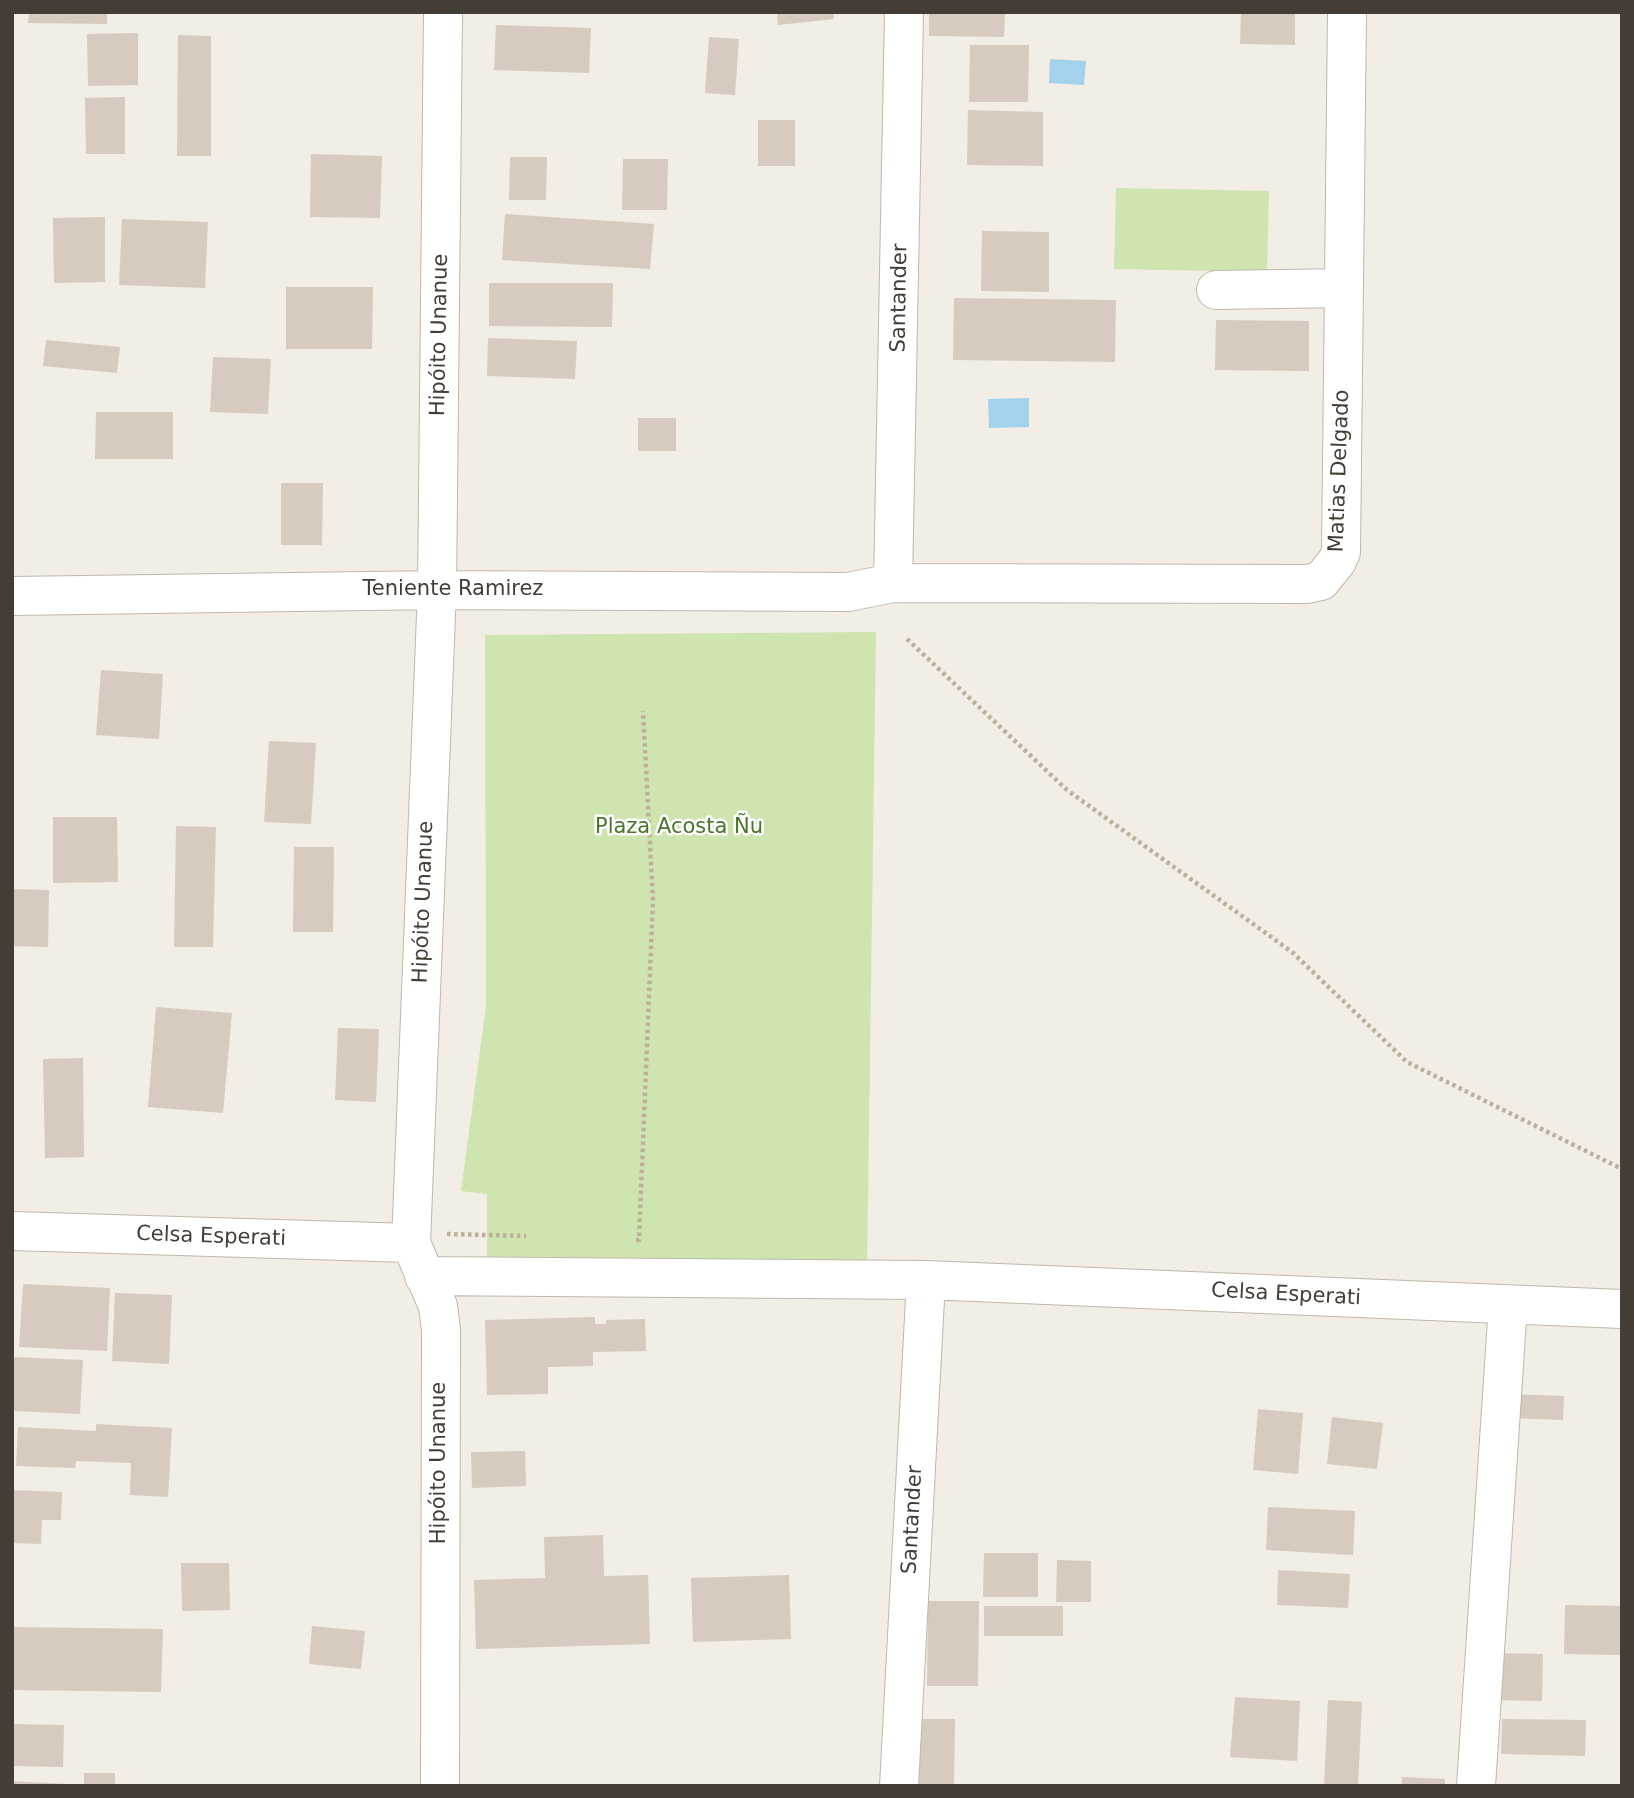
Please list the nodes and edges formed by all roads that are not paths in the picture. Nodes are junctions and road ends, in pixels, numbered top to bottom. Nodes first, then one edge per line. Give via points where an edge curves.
1 (443, 12) edge
2 (904, 12) edge
3 (1347, 12) edge
4 (1344, 288) junction
5 (1216, 290) dead end
6 (893, 583) junction
7 (437, 590) junction
8 (12, 596) edge
9 (12, 1231) edge
10 (426, 1251) junction
11 (939, 1280) junction
12 (1508, 1305) junction
13 (1622, 1309) edge
14 (440, 1786) edge
15 (899, 1786) edge
16 (1476, 1786) edge

1 - 7 street, Hipóito Unanue
2 - 6 street, Santander
3 - 4 street, Matias Delgado
4 - 5 street
4 - 6 street, Matias Delgado via 1340,552 1321,581
6 - 7 street, Teniente Ramirez via 848,592
7 - 8 street, Teniente Ramirez
7 - 10 street, Hipóito Unanue
9 - 10 street, Celsa Esperati
10 - 11 street, Celsa Esperati
10 - 14 street, Hipóito Unanue via 440,1330
11 - 12 street, Celsa Esperati
11 - 15 street, Santander
12 - 13 street, Celsa Esperati
12 - 16 street

